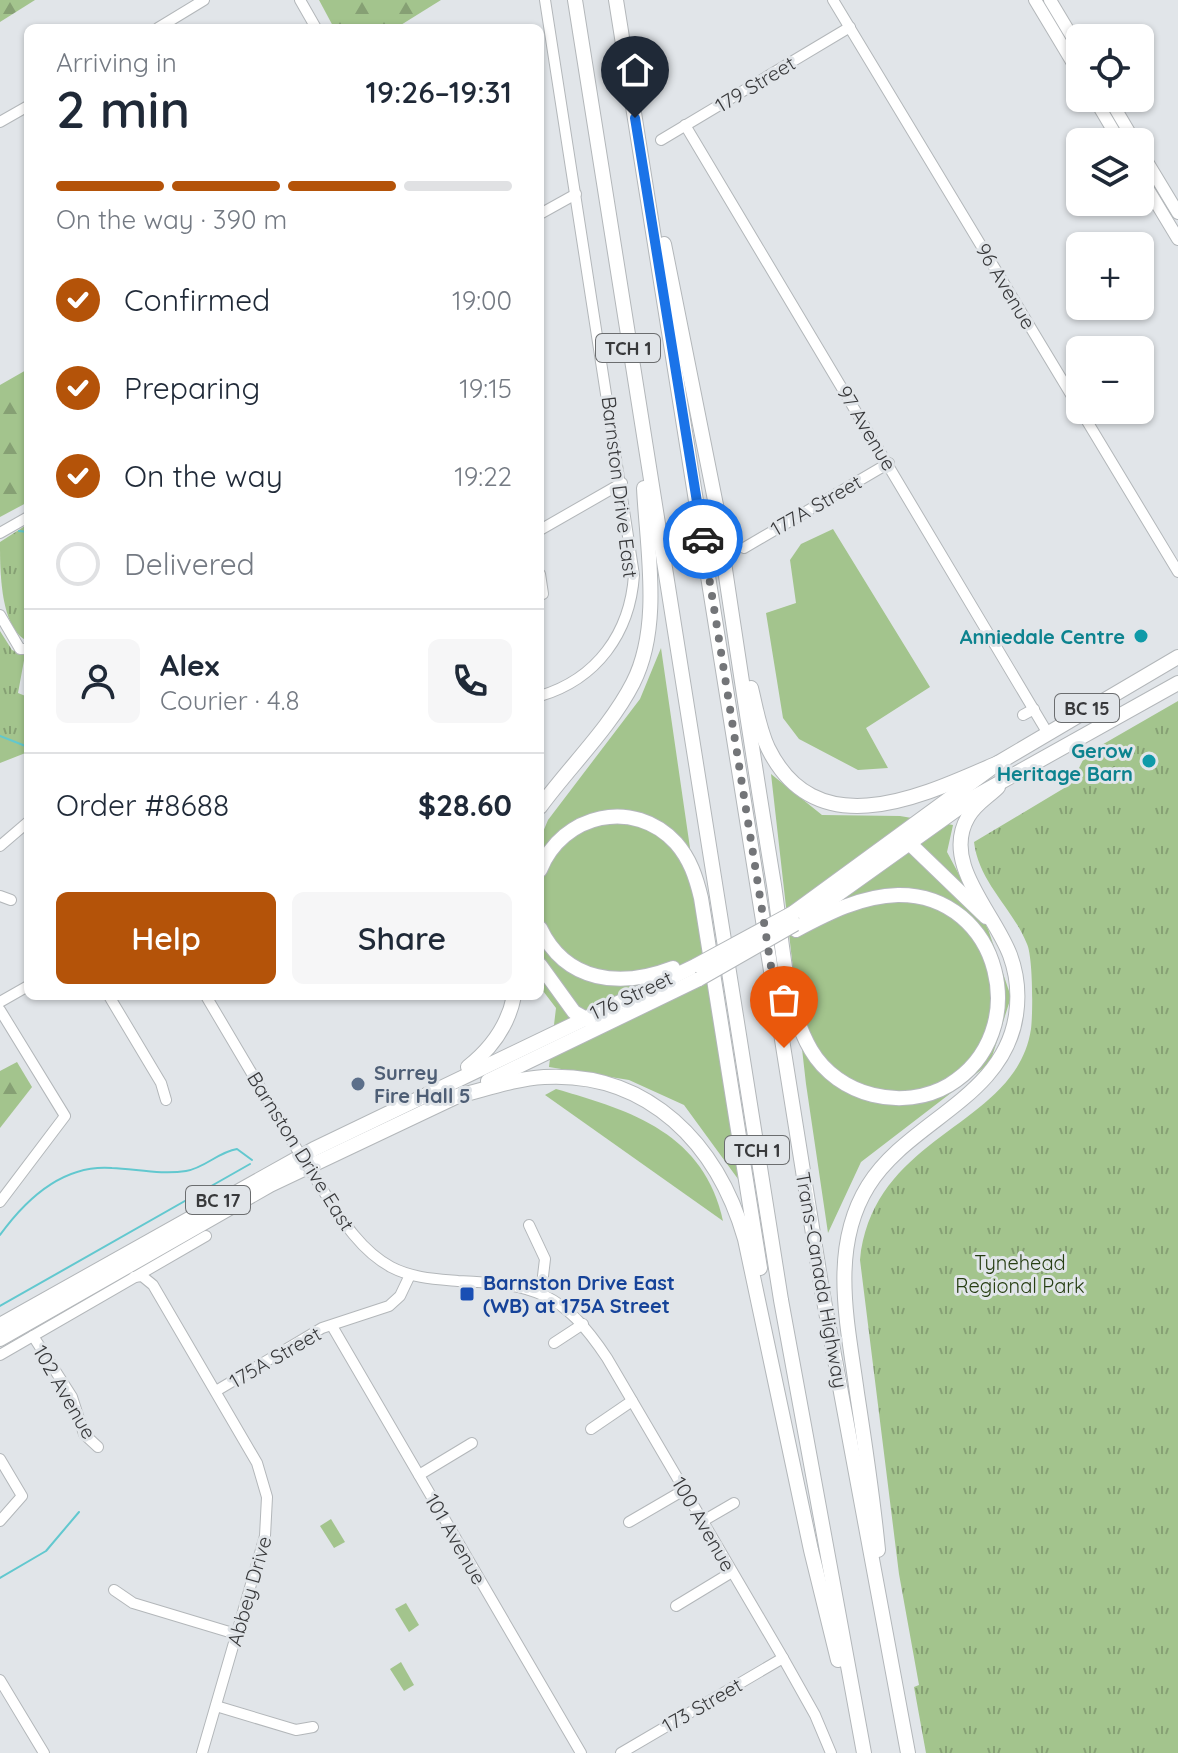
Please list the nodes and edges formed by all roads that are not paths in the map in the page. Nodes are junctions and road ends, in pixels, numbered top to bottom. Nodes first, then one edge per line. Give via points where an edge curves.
1 (204, 0) edge
2 (300, 0) edge
3 (545, 0) edge
4 (575, 0) edge
5 (616, 0) edge
6 (833, 0) edge
7 (1035, 0) edge
8 (1050, 0) edge
9 (165, 24) edge
10 (314, 24) edge
11 (850, 27) junction
12 (1066, 27) edge
13 (1066, 52) edge
14 (631, 90) junction
15 (24, 108) edge
16 (0, 122) edge
17 (685, 125) junction
18 (661, 140) dead end
19 (1154, 173) edge
20 (576, 194) junction
21 (1154, 199) edge
22 (544, 212) edge
23 (1178, 213) edge
24 (1178, 239) edge
25 (641, 431) junction
26 (889, 463) junction
27 (622, 483) junction
28 (715, 502) junction
29 (24, 519) edge
30 (544, 528) edge
31 (0, 533) edge
32 (744, 548) dead end
33 (1178, 572) edge
34 (0, 615) edge
35 (24, 649) edge
36 (1178, 657) edge
37 (1178, 683) edge
38 (544, 695) edge
39 (1034, 709) junction
40 (1023, 715) dead end
41 (1047, 732) junction
42 (998, 763) junction
43 (998, 787) junction
44 (544, 802) edge
45 (24, 825) edge
46 (905, 838) junction
47 (0, 846) edge
48 (544, 863) edge
49 (795, 922) junction
50 (544, 934) edge
51 (1001, 936) junction
52 (544, 971) edge
53 (694, 972) junction
54 (24, 988) edge
55 (111, 1000) edge
56 (208, 1000) edge
57 (513, 1000) edge
58 (0, 1002) edge
59 (0, 1010) edge
60 (584, 1018) junction
61 (451, 1090) junction
62 (166, 1100) dead end
63 (0, 1202) edge
64 (529, 1225) dead end
65 (206, 1236) dead end
66 (410, 1275) junction
67 (134, 1277) junction
68 (541, 1293) junction
69 (62, 1296) junction
70 (561, 1305) joint
71 (0, 1319) edge
72 (583, 1324) junction
73 (0, 1325) edge
74 (332, 1326) junction
75 (33, 1336) junction
76 (0, 1339) edge
77 (554, 1343) dead end
78 (0, 1355) edge
79 (216, 1391) junction
80 (632, 1401) junction
81 (784, 1415) junction
82 (591, 1429) dead end
83 (472, 1443) dead end
84 (98, 1447) dead end
85 (0, 1459) edge
86 (419, 1475) junction
87 (684, 1490) junction
88 (734, 1503) dead end
89 (0, 1521) edge
90 (703, 1521) junction
91 (629, 1522) dead end
92 (732, 1572) junction
93 (114, 1590) dead end
94 (676, 1606) dead end
95 (236, 1634) junction
96 (888, 1650) junction
97 (783, 1658) junction
98 (0, 1680) edge
99 (216, 1706) junction
100 (313, 1727) dead end
101 (44, 1753) edge
102 (202, 1753) edge
103 (581, 1753) edge
104 (621, 1753) edge
105 (831, 1753) edge
106 (863, 1753) edge
107 (908, 1753) edge

1 - 9 street
2 - 10 street
3 - 20 street, Barnston Drive East
4 - 25 highway, Trans-Canada Highway / TCH 1
5 - 14 highway, Trans-Canada Highway / TCH 1
6 - 11 street, 96 Avenue
7 - 13 main road
8 - 12 main road
11 - 17 street, 179 Street
11 - 33 street, 96 Avenue
14 - 28 highway
14 - 96 highway, Trans-Canada Highway / TCH 1 via 822,1290
15 - 16 street
17 - 18 street, 179 Street
17 - 26 street, 97 Avenue
19 - 23 main road
20 - 22 street
20 - 27 street, Barnston Drive East
21 - 24 main road
25 - 44 highway via 649,610 641,659 634,682 612,716
25 - 106 highway, Trans-Canada Highway / TCH 1 via 781,1300
26 - 32 street, 177A Street
26 - 39 street, 97 Avenue
27 - 30 street
27 - 38 street, Barnston Drive East via 634,575 626,619 592,669 567,687
28 - 42 highway via 762,731 790,778 838,805 869,807 916,797
28 - 49 highway via 786,961 805,1039 840,1080 885,1098 929,1094 976,1063 995,1028 1000,986 987,945 958,913 927,899 883,897
29 - 31 street
34 - 35 street
36 - 41 highway, BC 15
37 - 43 highway, BC 15
39 - 40 street
39 - 41 street, 97 Avenue
41 - 42 highway, BC 15
42 - 46 highway, BC 15
43 - 46 highway, BC 15
43 - 51 highway via 969,816 959,853
45 - 47 street
46 - 49 highway, BC 15
46 - 51 highway
48 - 81 highway via 569,831 611,816 659,828 689,861 701,898
49 - 53 highway, 176 Street, bridge via 757,948
49 - 53 highway, BC 15, bridge via 729,946
50 - 53 highway via 563,960 605,980
51 - 96 highway via 1011,957 1017,995 1013,1030 1002,1056 975,1089 883,1167 869,1184 849,1230 844,1298
52 - 60 highway
53 - 60 highway, 176 Street / BC 17
53 - 60 highway via 596,1020
53 - 61 highway, 176 Street / BC 17
54 - 58 street
55 - 62 street
56 - 66 street, Barnston Drive East, bridge via 360,1243
57 - 61 highway via 491,1046
59 - 63 street via 65,1116
60 - 61 highway, 176 Street / BC 17
61 - 69 highway, 176 Street / BC 17
61 - 81 highway via 529,1079 581,1079 647,1102 693,1138 724,1181 738,1216
64 - 68 street via 545,1259
65 - 67 street
66 - 68 street, Barnston Drive East via 492,1282
66 - 74 street, 175A Street via 389,1306
67 - 75 street
67 - 79 street, Abbey Drive via 150,1281
68 - 70 street, Barnston Drive East
69 - 71 highway
69 - 73 highway, BC 17
69 - 76 highway, BC 17
70 - 72 street, 100 Avenue
72 - 77 street
72 - 80 street, 100 Avenue
74 - 79 street, 175A Street
74 - 86 street, 101 Avenue
75 - 78 street
75 - 84 street, 102 Avenue via 72,1397 84,1434
79 - 95 street, Abbey Drive via 257,1463 269,1511
80 - 82 street
80 - 87 street, 100 Avenue
81 - 106 highway via 811,1550
83 - 86 street
85 - 89 street via 22,1496
86 - 103 street, 101 Avenue
87 - 90 street, 100 Avenue
87 - 91 street
88 - 90 street
90 - 92 street, 100 Avenue
92 - 94 street
92 - 97 street, 100 Avenue
93 - 95 street via 133,1603
95 - 99 street, Abbey Drive
96 - 107 highway, Trans-Canada Highway / TCH 1
97 - 104 street, 173 Street
97 - 105 street, 100 Avenue
98 - 101 street
99 - 100 street via 296,1730
99 - 102 street, Abbey Drive

